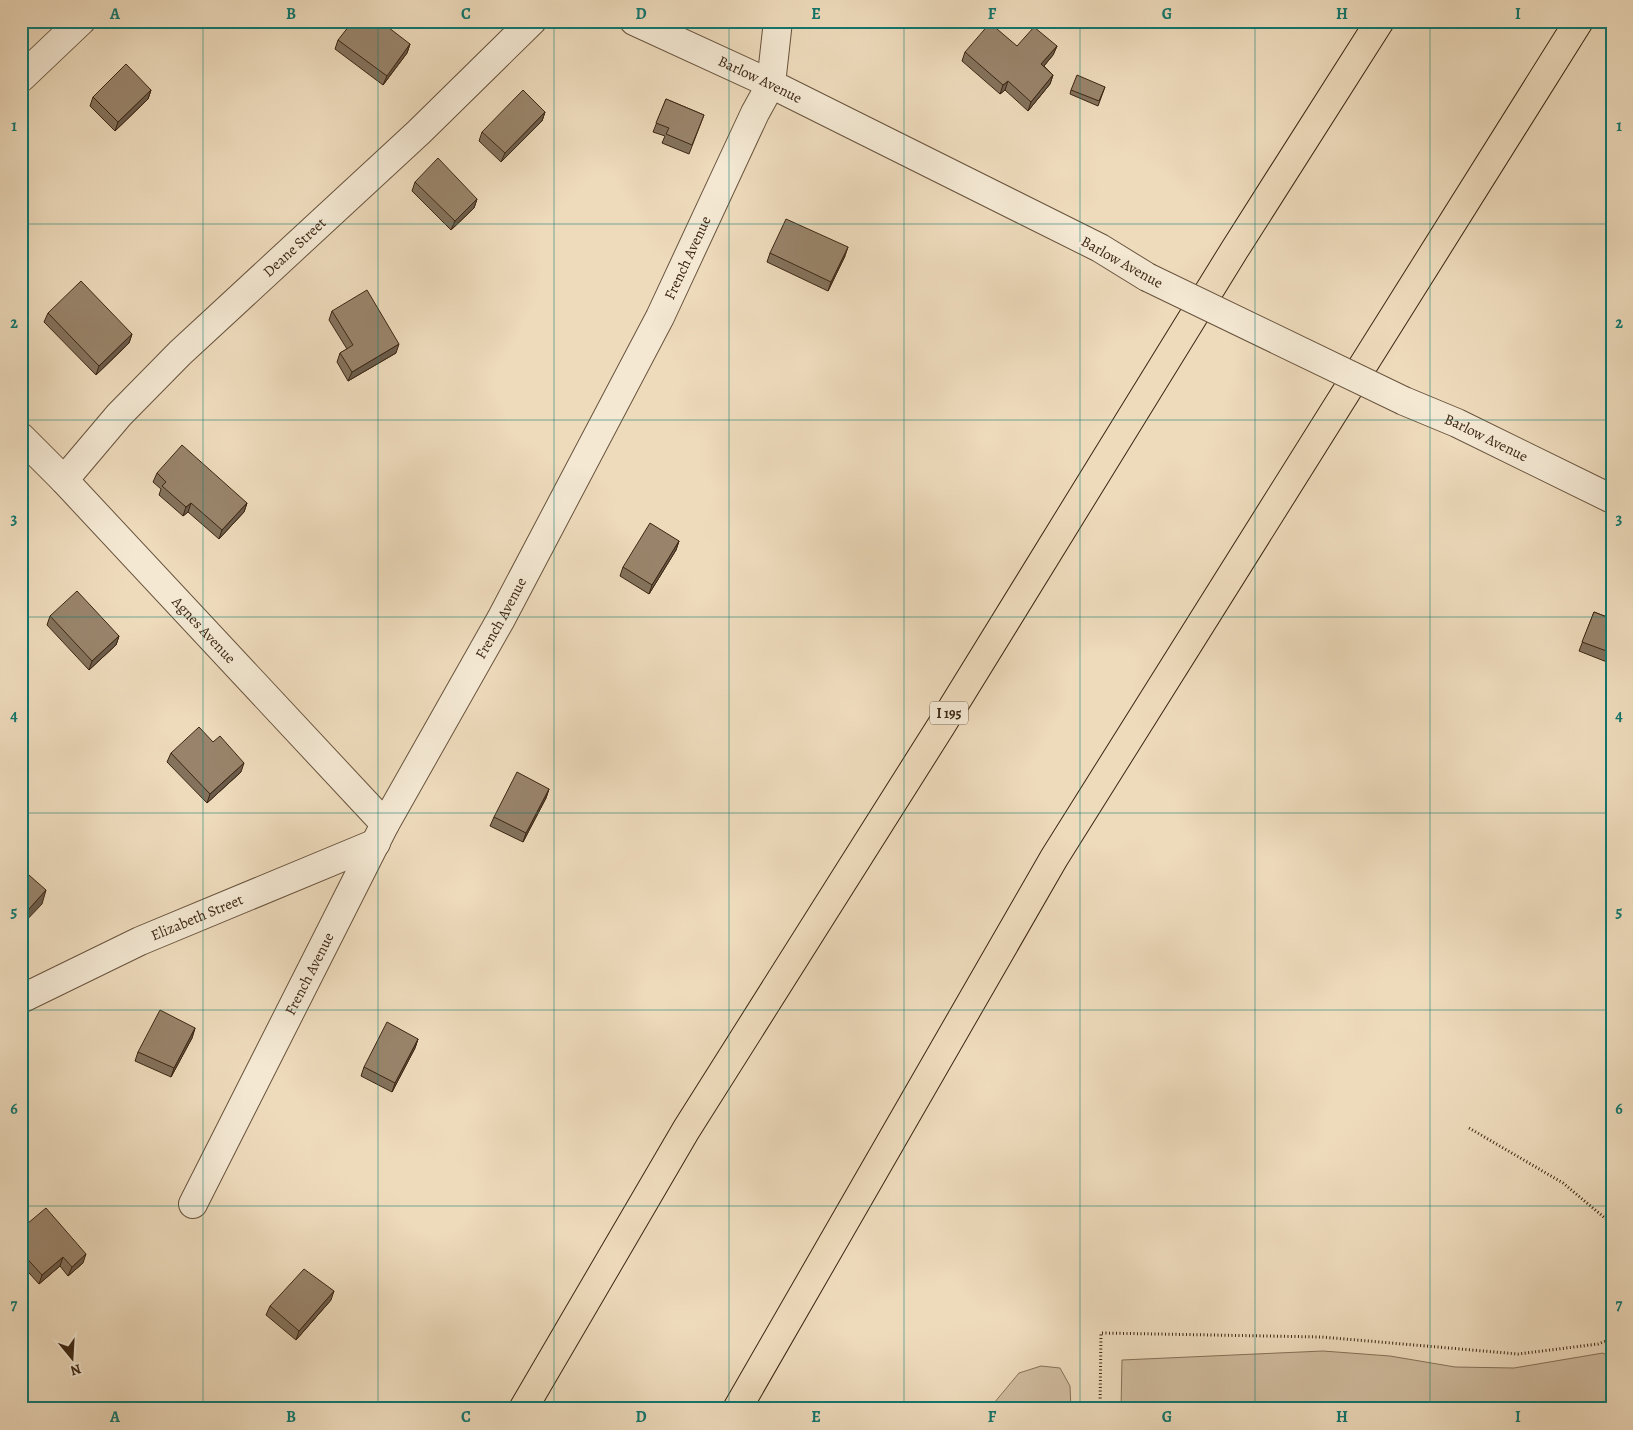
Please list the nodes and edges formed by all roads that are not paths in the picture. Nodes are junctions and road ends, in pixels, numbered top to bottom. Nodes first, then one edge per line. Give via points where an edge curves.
1 (81, 21) edge
2 (532, 21) edge
3 (634, 21) edge
4 (778, 21) edge
5 (1380, 21) edge
6 (1579, 21) edge
7 (21, 78) edge
8 (771, 84) junction
9 (21, 437) edge
10 (64, 480) junction
11 (1612, 499) edge
12 (381, 833) junction
13 (21, 999) edge
14 (193, 1204) dead end
15 (523, 1409) edge
16 (738, 1409) edge

1 - 7 street
2 - 10 street, Deane Street via 419,132 180,353 119,416
3 - 8 street, Barlow Avenue
4 - 8 street, French Avenue
5 - 15 highway, I 195 via 686,1130
6 - 16 highway via 1054,858
8 - 11 street, Barlow Avenue, bridge via 1100,248 1147,277
8 - 12 street, French Avenue via 660,317 502,619
9 - 10 street, Agnes Avenue
10 - 12 street, Agnes Avenue
12 - 13 street, Elizabeth Street via 140,941
12 - 14 street, French Avenue

